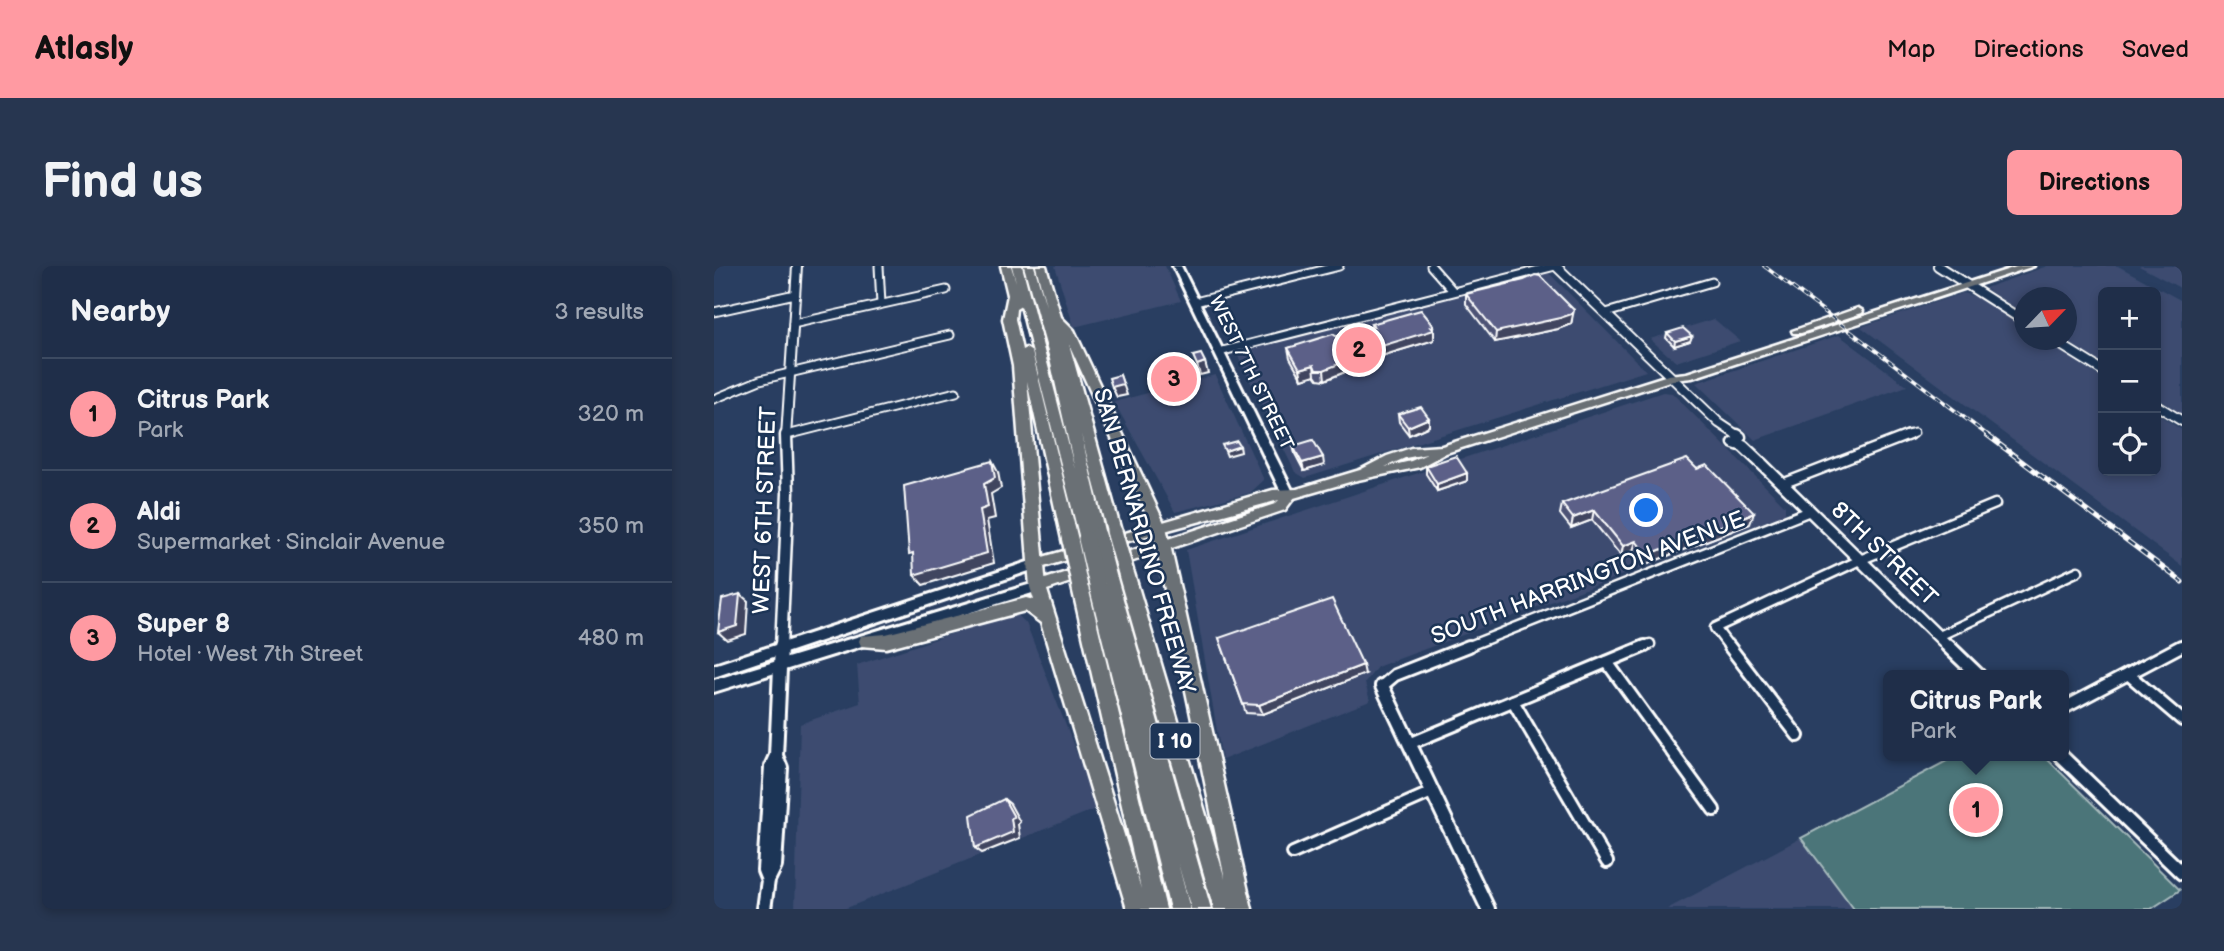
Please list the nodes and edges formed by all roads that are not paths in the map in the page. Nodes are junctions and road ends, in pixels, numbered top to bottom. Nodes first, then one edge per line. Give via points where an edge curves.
1 (797, 266) edge
2 (1006, 266) edge
3 (1017, 266) edge
4 (1029, 266) edge
5 (1041, 266) edge
6 (1177, 266) edge
7 (1339, 266) edge
8 (1431, 266) edge
9 (1556, 266) edge
10 (1938, 266) edge
11 (2016, 266) edge
12 (2029, 266) edge
13 (881, 267) edge
14 (2004, 270) edge
15 (1959, 279) junction
16 (1712, 282) dead end
17 (1969, 286) junction
18 (946, 290) dead end
19 (1453, 291) junction
20 (795, 294) junction
21 (1013, 296) junction
22 (1195, 302) junction
23 (881, 304) junction
24 (1897, 304) junction
25 (714, 312) edge
26 (1606, 313) junction
27 (2014, 314) edge
28 (1055, 318) junction
29 (1839, 322) junction
30 (793, 324) junction
31 (1816, 324) junction
32 (950, 335) dead end
33 (1749, 346) junction
34 (2069, 350) edge
35 (1219, 352) junction
36 (1761, 353) junction
37 (1040, 354) junction
38 (1056, 359) junction
39 (1726, 364) junction
40 (2098, 368) edge
41 (791, 372) junction
42 (1672, 377) junction
43 (956, 392) dead end
44 (1035, 394) junction
45 (714, 399) edge
46 (1080, 404) junction
47 (2161, 408) edge
48 (2182, 422) edge
49 (1914, 433) dead end
50 (787, 435) junction
51 (1782, 484) junction
52 (1289, 496) junction
53 (1995, 503) dead end
54 (1810, 512) junction
55 (1159, 527) junction
56 (1085, 539) junction
57 (1164, 547) junction
58 (1860, 560) junction
59 (1034, 565) junction
60 (2078, 571) dead end
61 (1103, 581) junction
62 (1038, 587) junction
63 (1046, 618) junction
64 (1715, 628) joint
65 (1939, 636) junction
66 (867, 641) junction
67 (1650, 644) dead end
68 (2181, 646) edge
69 (782, 650) junction
70 (1607, 662) junction
71 (781, 665) junction
72 (1973, 670) edge
73 (714, 671) edge
74 (2128, 674) junction
75 (714, 686) edge
76 (1382, 686) joint
77 (1107, 696) junction
78 (1513, 701) junction
79 (2069, 705) edge
80 (2182, 720) edge
81 (1798, 736) dead end
82 (1409, 744) junction
83 (2066, 761) edge
84 (1432, 792) junction
85 (1714, 810) dead end
86 (1203, 835) junction
87 (1293, 853) dead end
88 (1607, 862) dead end
89 (2182, 873) edge
90 (764, 909) edge
91 (1137, 909) edge
92 (1156, 909) edge
93 (1180, 909) edge
94 (1202, 909) edge
95 (1212, 909) edge
96 (1224, 909) edge
97 (1242, 909) edge
98 (1488, 909) edge

1 - 20 street, WEST 6TH STREET
2 - 21 highway, SAN BERNARDINO FREEWAY / I 10
3 - 37 highway
4 - 38 highway
5 - 28 highway, SAN BERNARDINO FREEWAY / I 10
6 - 22 main road, WEST 7TH STREET
7 - 22 street
8 - 19 street
9 - 19 street
9 - 26 street
10 - 15 street
11 - 14 main road
12 - 14 main road
13 - 23 street
14 - 15 main road
14 - 17 main road
15 - 17 street
15 - 24 main road
16 - 26 street
17 - 24 main road
17 - 27 street
18 - 23 street
19 - 35 street
20 - 25 street
20 - 30 street, WEST 6TH STREET
21 - 44 highway, SAN BERNARDINO FREEWAY / I 10
21 - 59 highway via 1009,319 1019,366
22 - 35 main road, WEST 7TH STREET
23 - 30 street
24 - 29 main road
24 - 29 main road via 1858,321
26 - 42 street
28 - 46 highway, SAN BERNARDINO FREEWAY / I 10
28 - 55 highway via 1068,330
29 - 31 main road
29 - 36 main road
30 - 41 street, WEST 6TH STREET
31 - 33 main road
31 - 36 main road via 1760,347
32 - 41 street
33 - 39 main road
33 - 42 main road via 1680,368
34 - 40 street
35 - 52 main road, WEST 7TH STREET
36 - 39 main road
37 - 44 highway
37 - 56 highway
38 - 46 highway
38 - 56 highway
39 - 42 main road
41 - 45 street
41 - 50 street, WEST 6TH STREET
42 - 51 street, 8TH STREET via 1719,428
42 - 52 main road via 1442,450 1433,458 1384,474 1364,474
43 - 50 street
44 - 56 highway, SAN BERNARDINO FREEWAY / I 10
46 - 61 highway, SAN BERNARDINO FREEWAY / I 10, bridge via 1114,531
47 - 48 street
49 - 51 street
50 - 69 street, WEST 6TH STREET
51 - 54 street, 8TH STREET
52 - 55 main road via 1273,495
52 - 57 main road via 1280,507
53 - 58 street
54 - 58 street, 8TH STREET
54 - 76 street, SOUTH HARRINGTON AVENUE via 1395,675
55 - 57 highway
55 - 59 main road
56 - 61 highway, SAN BERNARDINO FREEWAY / I 10, bridge
56 - 61 highway, bridge
57 - 62 main road
57 - 97 highway
58 - 64 street
58 - 65 street, 8TH STREET
59 - 62 highway
59 - 69 main road
60 - 65 street
61 - 77 highway, SAN BERNARDINO FREEWAY / I 10
61 - 86 highway, SAN BERNARDINO FREEWAY / I 10
61 - 93 highway
61 - 94 highway
62 - 63 highway
62 - 66 main road
63 - 66 highway via 1026,604 886,641
63 - 91 highway
64 - 81 street
65 - 72 street, 8TH STREET
66 - 71 main road
67 - 70 street
68 - 74 street
69 - 71 street, WEST 6TH STREET
69 - 73 main road
70 - 78 street
70 - 85 street
71 - 75 main road
71 - 90 street, WEST 6TH STREET via 775,866
74 - 79 street
74 - 80 street
76 - 82 street
77 - 92 highway, SAN BERNARDINO FREEWAY / I 10
77 - 93 highway
78 - 82 street
78 - 88 street
82 - 84 street
83 - 89 street
84 - 87 street
84 - 98 street
86 - 95 highway
86 - 96 highway, SAN BERNARDINO FREEWAY / I 10

